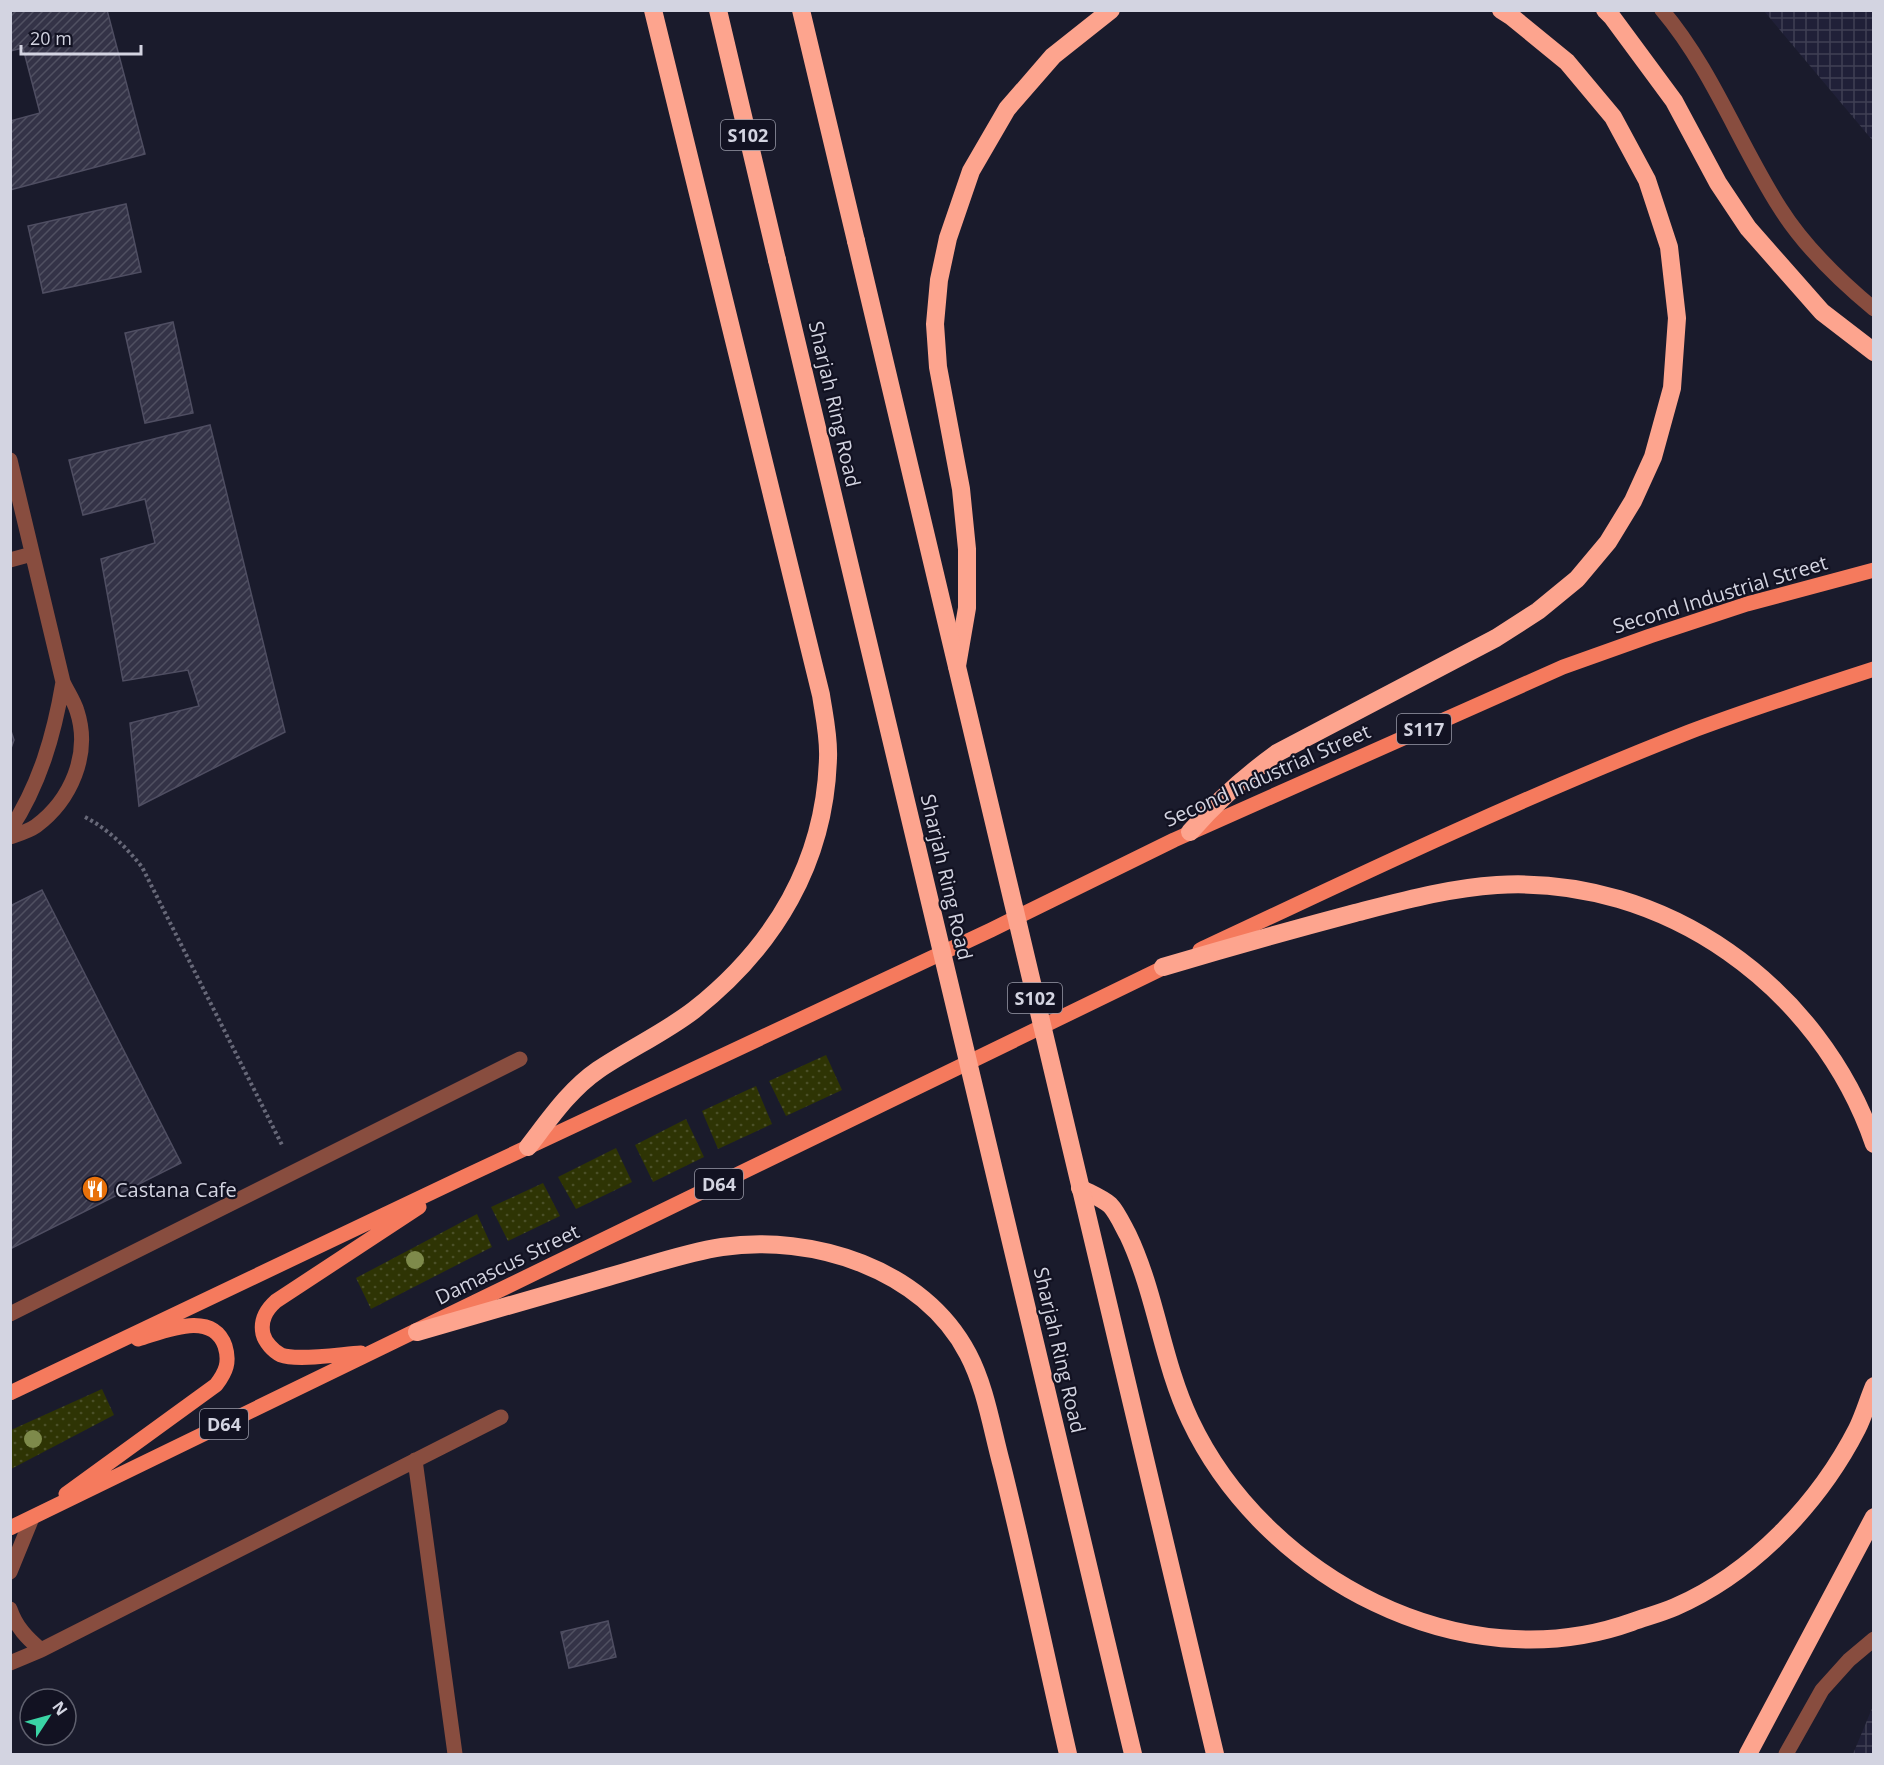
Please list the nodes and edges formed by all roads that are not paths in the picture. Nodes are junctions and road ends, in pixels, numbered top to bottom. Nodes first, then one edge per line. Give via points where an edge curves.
1 (653, 10) edge
2 (718, 10) edge
3 (801, 10) edge
4 (1111, 10) edge
5 (1500, 10) edge
6 (1605, 10) edge
7 (1662, 10) edge
8 (1874, 309) edge
9 (1874, 352) edge
10 (10, 460) edge
11 (33, 554) junction
12 (10, 560) edge
13 (1874, 570) edge
14 (957, 668) junction
15 (1874, 669) edge
16 (63, 682) junction
17 (10, 830) edge
18 (1190, 832) junction
19 (10, 837) edge
20 (1163, 967) junction
21 (520, 1059) dead end
22 (1874, 1144) edge
23 (528, 1147) junction
24 (464, 1177) junction
25 (1080, 1188) junction
26 (10, 1314) edge
27 (417, 1332) junction
28 (92, 1353) junction
29 (370, 1353) junction
30 (1874, 1386) edge
31 (10, 1393) edge
32 (501, 1417) dead end
33 (415, 1460) junction
34 (1874, 1517) edge
35 (32, 1518) junction
36 (10, 1528) edge
37 (10, 1572) edge
38 (10, 1609) edge
39 (1874, 1639) edge
40 (41, 1650) junction
41 (10, 1663) edge
42 (455, 1755) edge
43 (1068, 1755) edge
44 (1133, 1755) edge
45 (1215, 1755) edge
46 (1748, 1755) edge
47 (1786, 1755) edge

1 - 23 highway via 821,695 828,756 822,818 803,876 773,930 736,974 693,1011 581,1084
2 - 44 highway, Sharjah Ring Road / S102, bridge
3 - 14 highway, S102, bridge
4 - 14 highway via 1053,56 1006,109 971,171 948,238 935,324 938,367 961,489 967,549 967,608
5 - 18 highway via 1567,62 1613,117 1647,180 1669,247 1677,318 1672,388 1653,457 1608,542 1577,579 1538,611 1496,639 1277,753 1216,802
6 - 9 highway via 1674,101 1718,183 1748,228 1822,312
7 - 8 street via 1707,76 1780,209 1851,290
10 - 11 street
11 - 12 street
11 - 16 street
13 - 18 main road, Second Industrial Street / S117 via 1747,604 1563,667
14 - 25 highway, S102, bridge
15 - 20 main road via 1689,732 1603,768 1396,858
16 - 17 street via 49,749
16 - 19 street via 78,711 82,744 76,777 60,806 34,828
18 - 23 main road, Second Industrial Street / S117
20 - 22 highway via 1433,894 1498,885 1563,887 1626,901 1686,926 1723,948 1791,1004 1831,1054 1863,1112
20 - 27 main road, Damascus Street / D64
21 - 26 street
23 - 24 main road
24 - 28 main road
24 - 29 main road via 276,1301 262,1322 266,1341 280,1354 294,1357
25 - 30 highway via 1110,1205 1124,1227 1144,1273 1171,1374 1190,1420 1238,1495 1279,1539 1327,1575 1406,1616 1454,1630 1503,1638 1552,1639 1616,1628 1677,1606 1734,1574 1783,1533 1825,1483 1858,1427
25 - 45 highway, S102, bridge
27 - 29 main road, Damascus Street / D64
27 - 43 highway via 721,1247 796,1246 840,1255 880,1271 921,1297 945,1321 968,1354 983,1393
28 - 31 main road
28 - 35 main road via 200,1325 215,1331 228,1358 225,1373 216,1385
29 - 35 main road, Damascus Street / D64
32 - 33 street
33 - 40 street
33 - 42 street
34 - 46 highway
35 - 36 main road, Damascus Street / D64
35 - 37 street
38 - 40 street via 25,1636
39 - 47 street via 1822,1690
40 - 41 street

